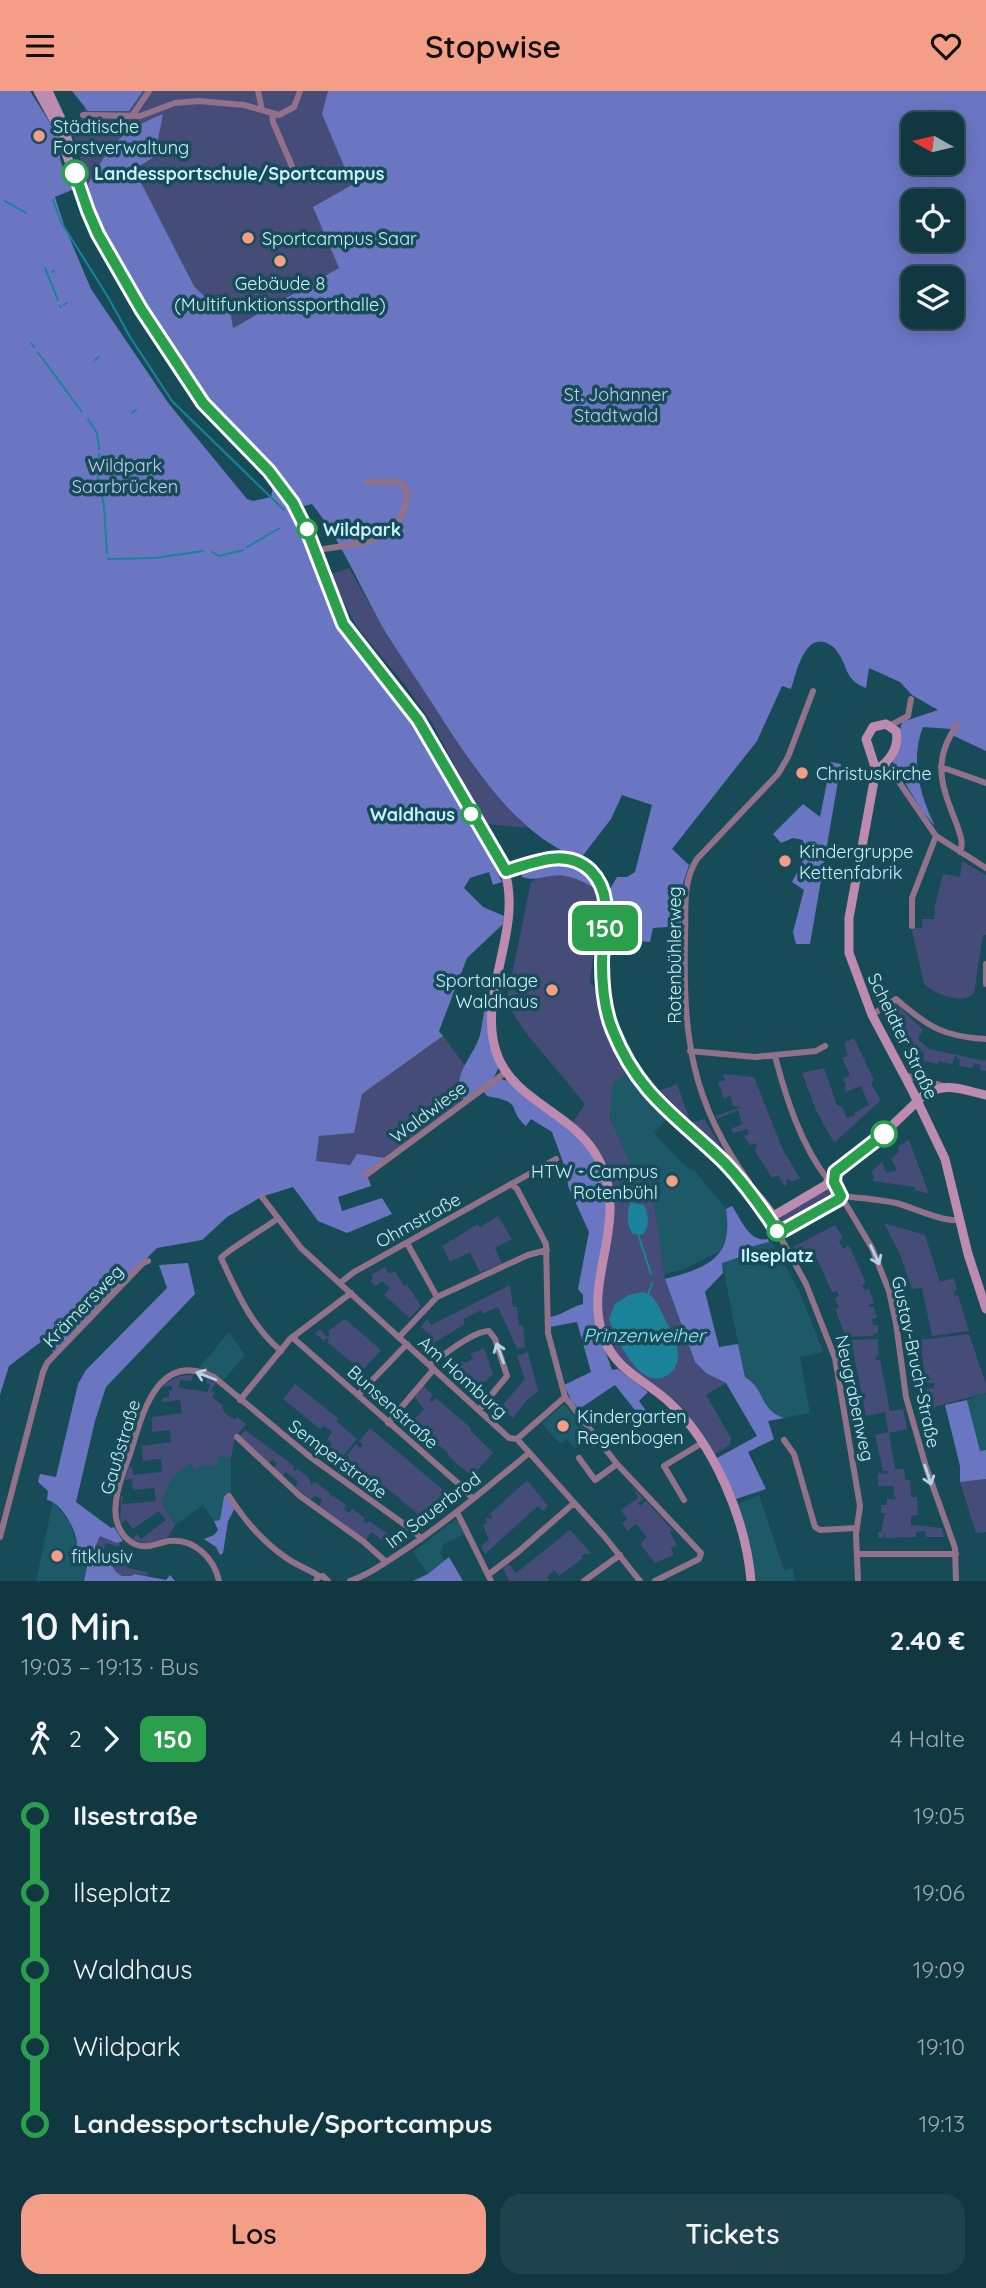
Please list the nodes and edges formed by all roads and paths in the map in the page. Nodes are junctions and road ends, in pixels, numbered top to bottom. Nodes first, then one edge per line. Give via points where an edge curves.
1 (38, 91) edge
2 (48, 91) edge
3 (149, 91) edge
4 (258, 91) edge
5 (300, 91) edge
6 (262, 110) junction
7 (272, 113) junction
8 (83, 115) dead end
9 (132, 116) junction
10 (74, 170) junction
11 (294, 170) dead end
12 (366, 482) dead end
13 (315, 551) junction
14 (813, 691) dead end
15 (911, 699) dead end
16 (891, 725) junction
17 (957, 725) dead end
18 (886, 763) junction
19 (941, 767) junction
20 (876, 770) junction
21 (986, 783) edge
22 (936, 836) junction
23 (960, 852) junction
24 (986, 868) edge
25 (506, 871) junction
26 (912, 926) dead end
27 (986, 964) edge
28 (986, 984) edge
29 (872, 1015) junction
30 (986, 1039) edge
31 (825, 1046) dead end
32 (690, 1051) junction
33 (775, 1056) junction
34 (506, 1072) junction
35 (904, 1075) junction
36 (943, 1086) junction
37 (986, 1095) edge
38 (917, 1102) junction
39 (556, 1159) dead end
40 (736, 1170) junction
41 (366, 1175) dead end
42 (833, 1178) junction
43 (511, 1184) junction
44 (841, 1196) junction
45 (261, 1197) dead end
46 (771, 1217) junction
47 (277, 1219) junction
48 (960, 1220) junction
49 (777, 1231) junction
50 (407, 1243) junction
51 (547, 1251) junction
52 (148, 1261) dead end
53 (340, 1283) junction
54 (351, 1293) junction
55 (436, 1297) junction
56 (985, 1302) edge
57 (292, 1337) junction
58 (399, 1337) junction
59 (407, 1344) junction
60 (281, 1351) junction
61 (432, 1367) junction
62 (358, 1395) junction
63 (565, 1397) junction
64 (240, 1400) junction
65 (479, 1410) junction
66 (388, 1423) junction
67 (237, 1437) dead end
68 (517, 1439) junction
69 (784, 1440) dead end
70 (702, 1443) junction
71 (529, 1453) junction
72 (579, 1458) dead end
73 (617, 1464) junction
74 (229, 1496) dead end
75 (473, 1499) junction
76 (684, 1500) dead end
77 (574, 1503) junction
78 (457, 1512) junction
79 (856, 1528) junction
80 (0, 1537) edge
81 (421, 1539) junction
82 (857, 1554) junction
83 (956, 1554) junction
84 (620, 1555) junction
85 (386, 1562) junction
86 (490, 1578) edge
87 (318, 1579) edge
88 (219, 1581) edge
89 (328, 1581) edge
90 (350, 1581) edge
91 (584, 1581) edge
92 (640, 1581) edge
93 (655, 1581) edge
94 (751, 1581) edge
95 (858, 1581) edge
96 (956, 1581) edge

1 - 10 main road
2 - 10 main road via 65,130
3 - 9 street
4 - 6 street
5 - 7 street via 291,110
6 - 7 street
6 - 9 street via 199,101
7 - 11 street
8 - 9 street
10 - 13 main road via 98,234 141,309 203,403 278,482
12 - 13 street via 403,483 407,503 398,521 377,539
13 - 25 main road via 347,632 409,706
14 - 32 street, Rotenbühlerweg via 778,774 704,851 688,879 684,975
15 - 16 street via 908,716
16 - 18 main road via 897,742
16 - 20 main road, Scheidter Straße via 877,724 867,734
17 - 19 street via 946,743
18 - 20 main road
18 - 22 street
19 - 21 street
19 - 23 street via 941,783 962,839
20 - 29 main road, Scheidter Straße via 848,940 851,961
22 - 23 street
22 - 26 street via 912,898
23 - 24 street
25 - 34 main road via 510,913 492,1025
25 - 40 main road via 562,858 587,868 599,881 607,911 602,979 613,1031 650,1095
27 - 28 street
29 - 30 street via 896,999 936,1029
29 - 35 main road, Scheidter Straße
31 - 33 street
32 - 33 street
32 - 40 street, Rotenbühlerweg via 703,1097
33 - 42 street via 800,1128
34 - 41 street, Waldwiese
34 - 70 main road via 524,1091 571,1124 596,1155 612,1212 598,1301 604,1337 617,1361 667,1400
35 - 36 street
35 - 38 main road, Scheidter Straße
36 - 37 main road
36 - 38 main road
38 - 42 main road
38 - 48 main road, Scheidter Straße via 945,1159
39 - 43 street, Ohmstraße
40 - 46 main road
40 - 46 main road
42 - 44 main road
42 - 46 main road
43 - 50 street, Ohmstraße
43 - 51 street
44 - 48 street via 896,1203 943,1220
44 - 49 main road
44 -> 83 street, Gustav-Bruch-Straße via 872,1248 889,1290 912,1419
45 - 47 street, Am Homburg
46 - 49 main road
47 - 53 street, Am Homburg
47 - 60 street via 221,1258 242,1304
48 - 56 main road, Scheidter Straße
49 - 79 street, Neugrabenweg via 806,1284 835,1358 860,1506
50 - 53 street, Ohmstraße
50 - 55 street
51 - 55 street via 528,1255
51 - 63 street via 548,1333
52 - 80 street, Krämersweg via 47,1363
53 - 54 street, Am Homburg
54 - 57 street
54 - 58 street, Am Homburg
55 - 58 street
57 - 60 street
57 - 62 street, Bunsenstraße
58 - 59 street, Am Homburg
59 - 61 street, Am Homburg
59 - 62 street
60 - 64 street
61 - 65 street, Am Homburg
65 -> 61 street via 507,1376 489,1331 463,1343
61 - 66 street
62 - 66 street, Bunsenstraße
63 - 68 street
63 - 73 street
64 - 81 street, Semperstraße
64 -> 88 street, Gaußstraße via 209,1375 184,1371 167,1378 150,1397 126,1464 115,1516 132,1543 144,1546 172,1541 196,1547 209,1559
65 - 68 street, Am Homburg via 509,1438
66 - 75 street, Bunsenstraße
67 - 85 street via 290,1487
68 - 71 street, Am Homburg
69 - 79 street via 794,1454 815,1527
70 - 76 street via 664,1466
70 - 94 main road via 733,1503
71 - 75 street, Im Sauerbrod
71 - 77 street, Am Homburg
72 - 73 street via 595,1480
73 - 93 street via 702,1557
74 - 87 street via 268,1543
75 - 78 street, Im Sauerbrod
77 - 84 street, Am Homburg
77 - 86 street
78 - 81 street, Im Sauerbrod
78 - 86 street
79 - 82 street, Neugrabenweg
81 - 85 street, Im Sauerbrod
82 - 83 street
82 - 95 street, Neugrabenweg
83 - 96 street, Gustav-Bruch-Straße
84 - 91 street
84 - 92 street, Am Homburg
85 - 90 street, Im Sauerbrod
87 - 89 street via 326,1577

